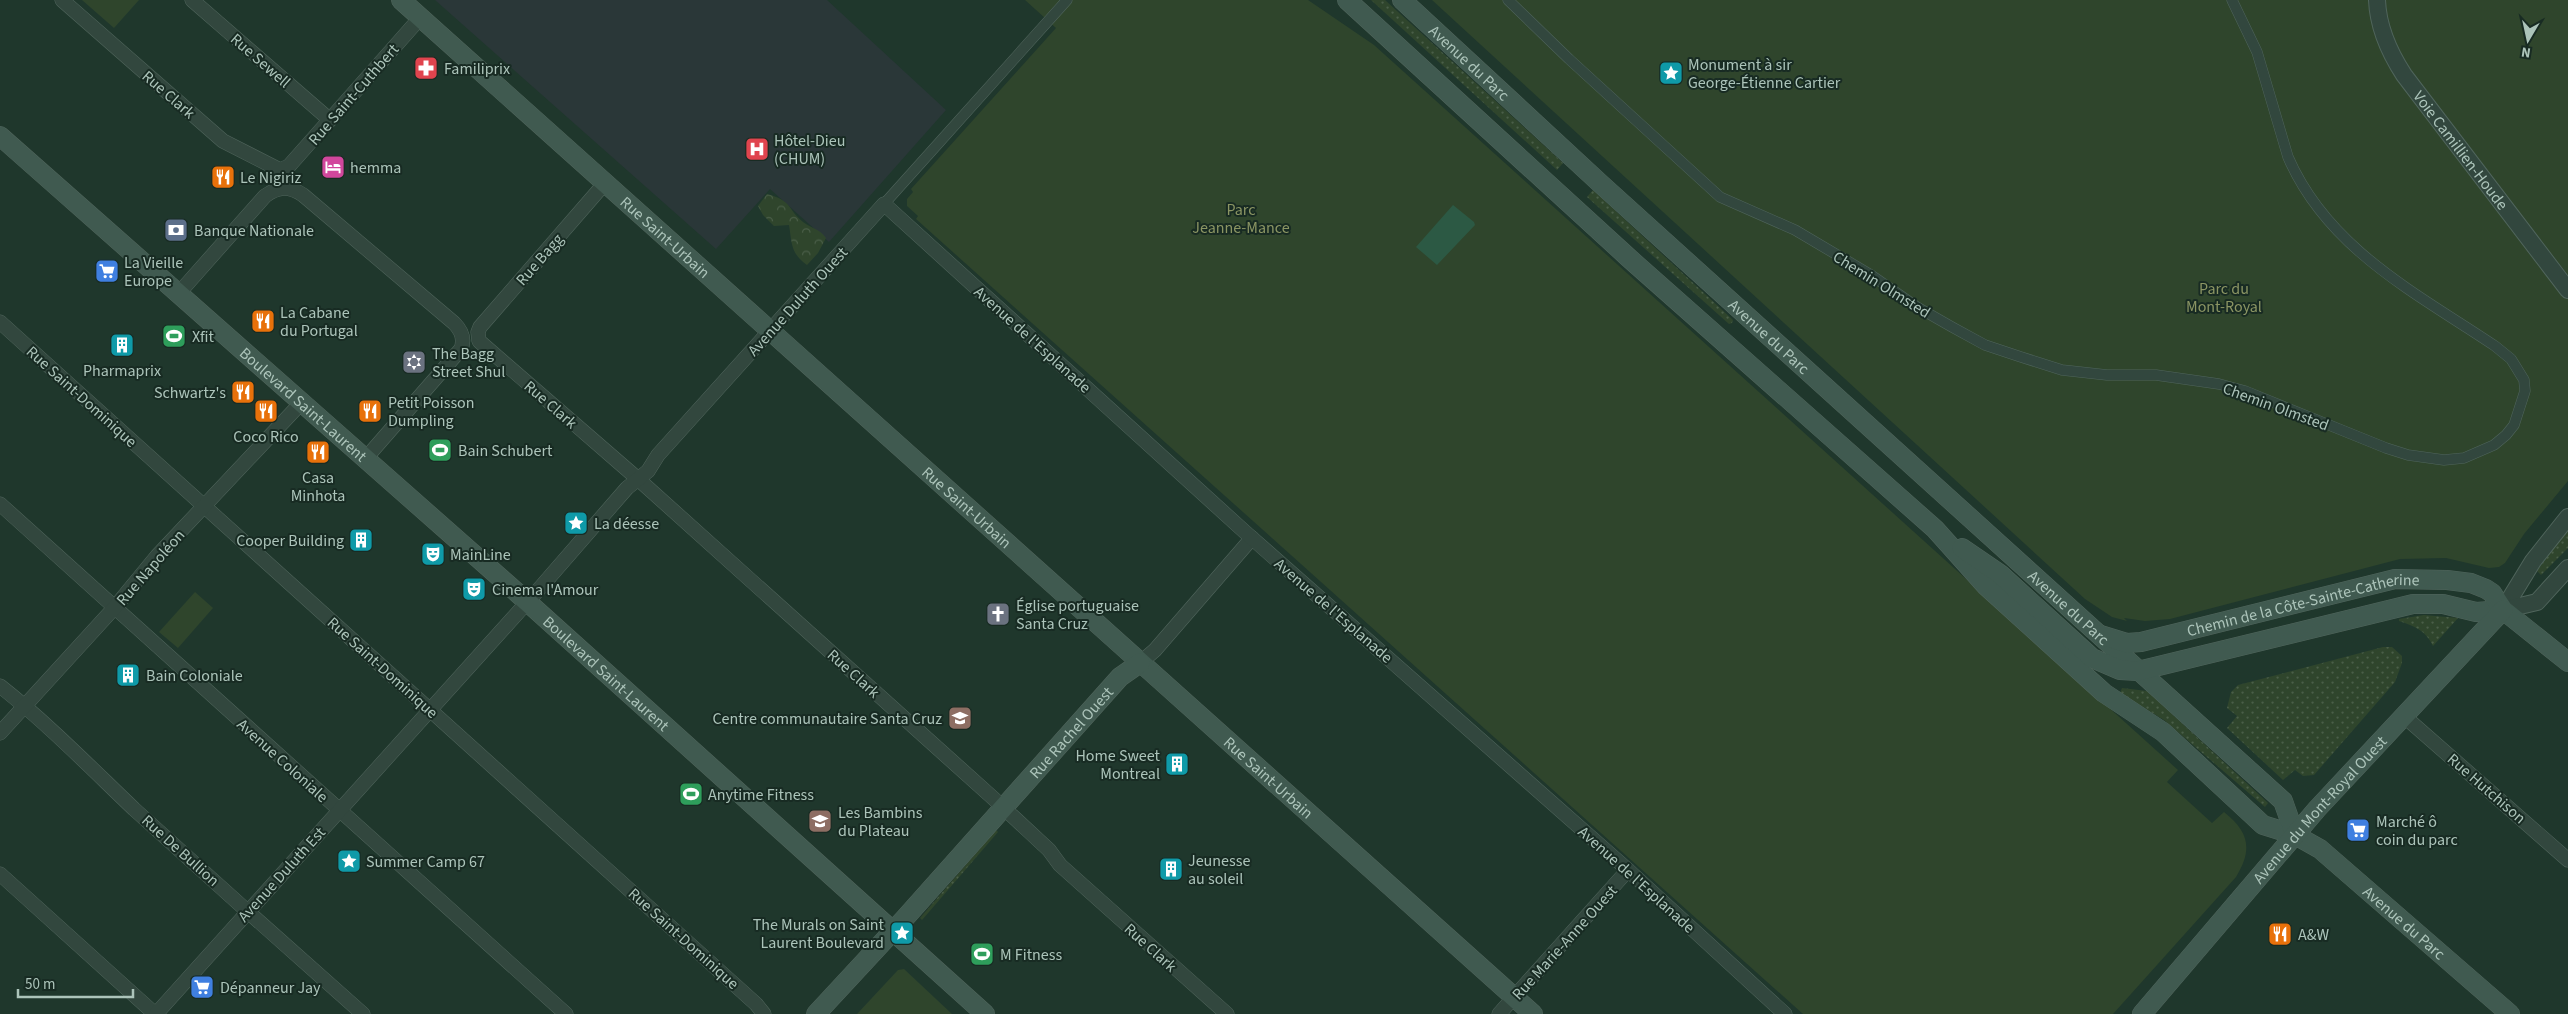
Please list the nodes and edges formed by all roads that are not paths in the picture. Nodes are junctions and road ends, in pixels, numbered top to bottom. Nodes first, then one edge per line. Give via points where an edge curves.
1 (62, 0) edge
2 (192, 0) edge
3 (401, 0) edge
4 (1067, 0) edge
5 (1347, 0) edge
6 (1402, 0) edge
7 (1508, 0) edge
8 (2232, 0) edge
9 (2376, 0) edge
10 (2387, 0) edge
11 (420, 18) junction
12 (330, 120) junction
13 (0, 136) edge
14 (286, 169) joint
15 (605, 184) junction
16 (884, 204) junction
17 (2568, 271) edge
18 (2568, 290) edge
19 (179, 293) junction
20 (0, 322) edge
21 (771, 330) junction
22 (477, 336) joint
23 (302, 402) junction
24 (366, 458) junction
25 (638, 479) junction
26 (0, 504) edge
27 (205, 506) junction
28 (2568, 517) edge
29 (1935, 529) junction
30 (1252, 538) junction
31 (2568, 568) edge
32 (528, 602) junction
33 (115, 607) junction
34 (2503, 610) junction
35 (2093, 631) junction
36 (2568, 662) edge
37 (1140, 663) junction
38 (2138, 672) junction
39 (0, 686) edge
40 (25, 706) junction
41 (430, 709) junction
42 (2405, 717) junction
43 (0, 733) edge
44 (1003, 808) junction
45 (338, 811) junction
46 (2295, 836) junction
47 (2568, 860) edge
48 (1628, 870) junction
49 (0, 874) edge
50 (248, 910) junction
51 (893, 931) junction
52 (1514, 997) junction
53 (2149, 1011) edge
54 (156, 1014) edge
55 (363, 1014) edge
56 (566, 1014) edge
57 (764, 1014) edge
58 (816, 1014) edge
59 (985, 1014) edge
60 (1226, 1014) edge
61 (1499, 1014) edge
62 (1533, 1014) edge
63 (1785, 1014) edge
64 (2510, 1014) edge

1 - 14 street, Rue Clark via 223,141 273,169
2 - 12 street, Rue Sewell
3 - 11 main road, Rue Saint-Urbain
4 - 16 street, Avenue Duluth Ouest
5 - 29 main road, Avenue du Parc via 1630,259
6 - 35 main road, Avenue du Parc
7 - 8 street, Chemin Olmsted via 1720,197 1795,230 1871,275 1916,307 1985,345 2062,370 2107,375 2156,375 2245,391 2408,455 2444,460 2464,458 2494,445 2506,435 2520,411 2525,391 2520,371 2495,346 2358,252 2320,213 2288,157 2257,52
9 - 18 street, Voie Camillien-Houde via 2380,24 2393,59
10 - 17 street, Voie Camillien-Houde via 2392,31 2408,66
11 - 12 street, Rue Saint-Cuthbert
11 - 15 main road, Rue Saint-Urbain
12 - 14 street, Rue Saint-Cuthbert
13 - 19 main road, Boulevard Saint-Laurent
15 - 21 main road, Rue Saint-Urbain
15 - 22 street, Rue Bagg via 480,327
16 - 21 street, Avenue Duluth Ouest
16 - 30 street, Avenue de l'Esplanade
19 - 23 main road, Boulevard Saint-Laurent
19 - 24 street via 265,196 282,188 293,189 460,329 461,349
20 - 27 street, Rue Saint-Dominique
21 - 25 street, Avenue Duluth Ouest
21 - 37 main road, Rue Saint-Urbain
22 - 25 street, Rue Clark via 482,344
23 - 24 main road, Boulevard Saint-Laurent
23 - 27 street, Rue Napoléon
24 - 32 main road, Boulevard Saint-Laurent
25 - 32 street, Avenue Duluth Ouest
25 - 44 street, Rue Clark
26 - 33 street, Avenue Coloniale
27 - 33 street, Rue Napoléon via 157,556
27 - 41 street, Rue Saint-Dominique
28 - 34 street via 2528,569
29 - 38 main road, Avenue du Parc via 2000,574 2092,658 2120,670
29 - 46 main road, Avenue du Parc via 1986,586 2104,693 2163,732 2263,825
30 - 37 street, Rue Rachel Ouest
30 - 48 street, Avenue de l'Esplanade
31 - 34 street via 2536,602
32 - 41 street, Avenue Duluth Est
32 - 51 main road, Boulevard Saint-Laurent
33 - 40 street, Rue Napoléon
33 - 45 street, Avenue Coloniale
34 - 35 main road, Chemin de la Côte-Sainte-Catherine via 2492,593 2470,583 2395,579 2140,642 2114,640
34 - 36 main road, Chemin de la Côte-Sainte-Catherine
34 - 38 main road, Chemin de la Côte-Sainte-Catherine via 2476,612 2443,604 2412,604
34 - 42 main road, Avenue du Mont-Royal Ouest
35 - 38 main road, Avenue du Parc
37 - 44 main road, Rue Rachel Ouest via 1120,677
37 - 52 main road, Rue Saint-Urbain
38 - 46 main road, Avenue du Parc via 2283,801
39 - 40 street, Rue De Bullion
40 - 43 street, Rue Napoléon
40 - 50 street, Rue De Bullion
41 - 45 street, Avenue Duluth Est
41 - 57 street, Rue Saint-Dominique
42 - 46 main road, Avenue du Mont-Royal Ouest
42 - 47 street, Rue Hutchison
44 - 51 main road, Rue Rachel Ouest
44 - 60 street, Rue Clark via 1049,850 1060,865
45 - 50 street, Avenue Duluth Est
45 - 56 street, Avenue Coloniale
46 - 53 main road, Avenue du Mont-Royal Ouest
46 - 64 main road, Avenue du Parc via 2320,849
48 - 52 street, Rue Marie-Anne Ouest
48 - 63 street, Avenue de l'Esplanade
49 - 54 street
50 - 54 street, Avenue Duluth Est
50 - 55 street, Rue De Bullion
51 - 58 main road, Rue Rachel Ouest
51 - 59 main road, Boulevard Saint-Laurent
52 - 61 street, Rue Marie-Anne Ouest
52 - 62 main road, Rue Saint-Urbain

